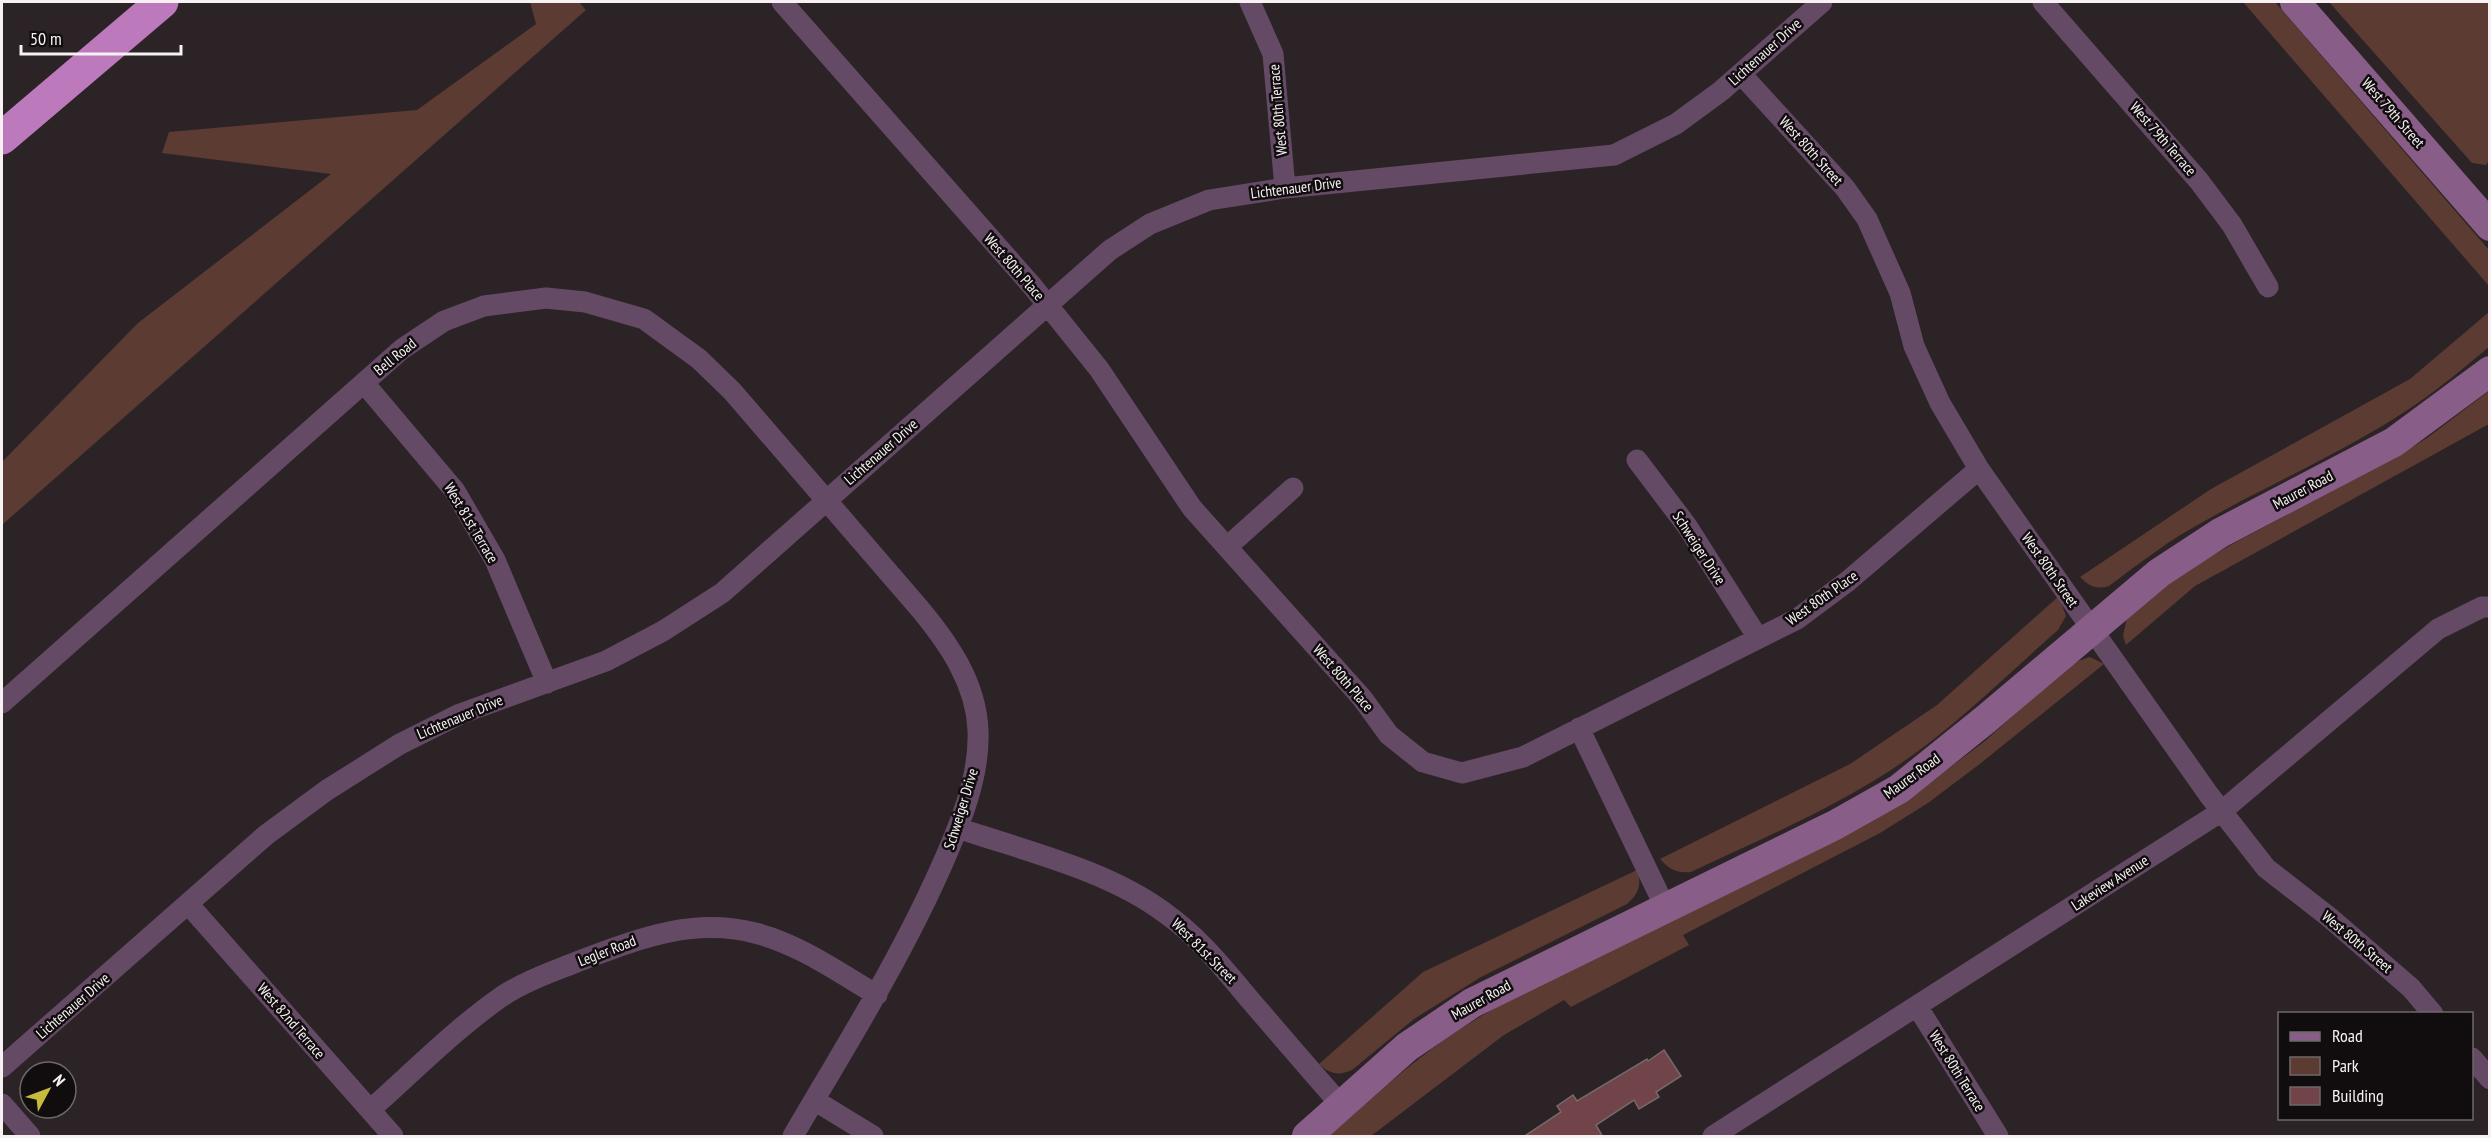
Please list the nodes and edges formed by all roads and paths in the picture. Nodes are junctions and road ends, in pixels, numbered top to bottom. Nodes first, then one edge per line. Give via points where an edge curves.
1 (162, 2) edge
2 (782, 2) edge
3 (1250, 2) edge
4 (1822, 2) edge
5 (2043, 2) edge
6 (2295, 2) edge
7 (1741, 74) junction
8 (2, 138) edge
9 (1285, 188) junction
10 (2490, 225) edge
11 (2268, 287) dead end
12 (1047, 305) junction
13 (2490, 371) edge
14 (364, 383) junction
15 (1636, 460) dead end
16 (1979, 468) junction
17 (1293, 488) dead end
18 (825, 501) junction
19 (1227, 547) junction
20 (2490, 607) edge
21 (2092, 629) junction
22 (1758, 638) junction
23 (547, 683) junction
24 (2, 703) edge
25 (1579, 728) junction
26 (2222, 811) junction
27 (958, 828) junction
28 (189, 905) junction
29 (1665, 907) junction
30 (877, 994) junction
31 (1917, 1006) junction
32 (2431, 1012) edge
33 (2473, 1059) edge
34 (2, 1067) edge
35 (2490, 1079) edge
36 (814, 1100) junction
37 (2, 1104) edge
38 (1341, 1106) junction
39 (370, 1110) junction
40 (30, 1137) edge
41 (393, 1137) edge
42 (793, 1137) edge
43 (873, 1137) edge
44 (1307, 1137) edge
45 (1713, 1137) edge
46 (1998, 1137) edge

1 - 8 highway
2 - 12 street, West 80th Place
3 - 9 street, West 80th Terrace via 1273,54
4 - 7 street, Lichtenauer Drive
5 - 11 street, West 79th Terrace via 2199,181 2232,225
6 - 10 street, West 79th Street
7 - 9 street, Lichtenauer Drive via 1676,123 1614,155
7 - 16 street, West 80th Street via 1845,188 1867,219 1900,293 1914,346 1940,403
9 - 12 street, Lichtenauer Drive via 1209,200 1150,224 1110,250
12 - 18 street, Lichtenauer Drive
12 - 19 street, West 80th Place via 1099,369 1192,508
13 - 21 street, Maurer Road via 2394,442 2220,533 2159,573
14 - 18 street, Bell Road via 402,349 444,321 484,306 546,298 585,302 644,319 699,359 732,391
14 - 23 street, West 81st Terrace via 455,491 495,560
14 - 24 street, Bell Road
15 - 22 street, Schweiger Drive via 1687,526
16 - 21 street, West 80th Street
16 - 22 street, West 80th Place via 1848,581 1797,619
17 - 19 street
18 - 23 street, Lichtenauer Drive via 722,593 606,661
18 - 27 street, Schweiger Drive via 944,637 967,681 978,730 973,778
19 - 25 street, West 80th Place via 1362,698 1389,735 1423,762 1462,773 1523,756
20 - 26 street, Lakeview Avenue via 2482,607 2438,629
21 - 26 street, West 80th Street
21 - 29 street, Maurer Road via 1899,789 1835,825
22 - 25 street, West 80th Place
23 - 28 street, Lichtenauer Drive via 460,714 400,744 279,825
25 - 29 street
26 - 31 street, Lakeview Avenue
26 - 32 street, West 80th Street via 2266,868 2411,988
27 - 30 street, Schweiger Drive via 919,917
27 - 38 street, West 81st Street via 1092,873 1164,912 1213,956
28 - 34 street, Lichtenauer Drive
28 - 39 street, West 82nd Terrace
29 - 38 street, Maurer Road via 1472,1003 1407,1047
30 - 36 street, Schweiger Drive
30 - 39 street, Legler Road via 807,954 756,933 722,927 645,936 515,988 481,1012
31 - 45 street, Lakeview Avenue
31 - 46 street, West 80th Terrace
33 - 35 street
36 - 42 street, Schweiger Drive
36 - 43 street
37 - 40 street
38 - 44 street, Maurer Road
39 - 41 street, West 82nd Terrace

